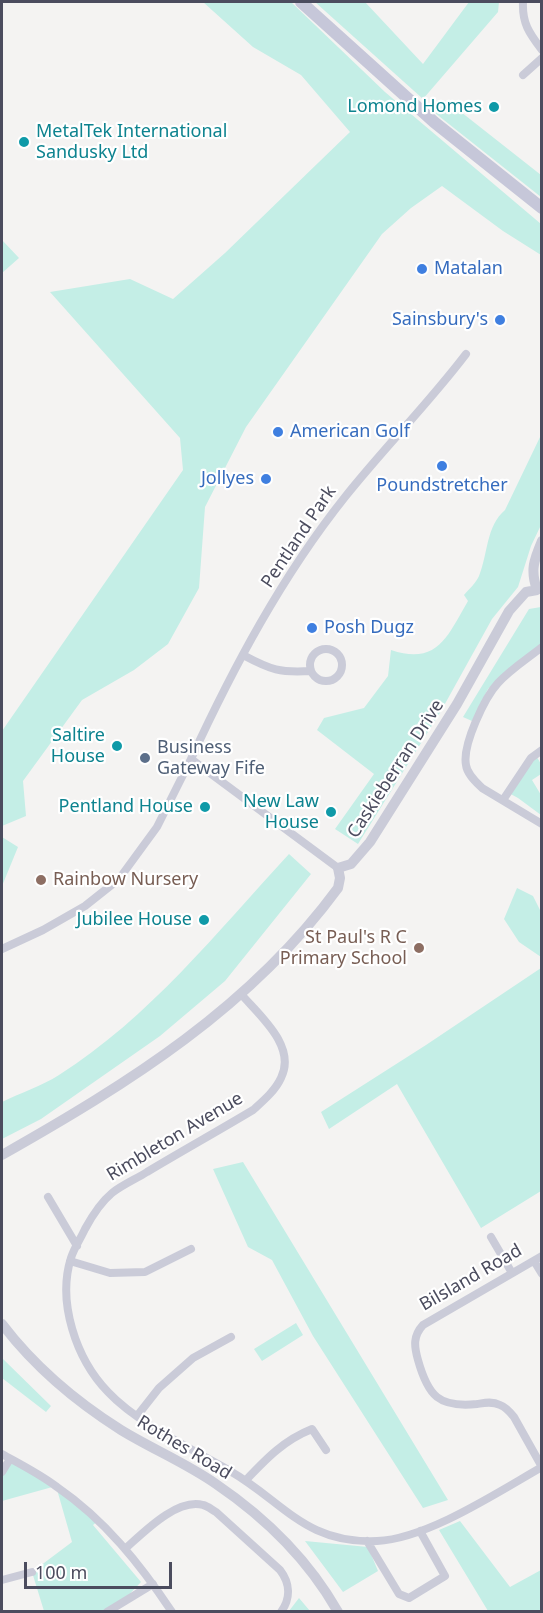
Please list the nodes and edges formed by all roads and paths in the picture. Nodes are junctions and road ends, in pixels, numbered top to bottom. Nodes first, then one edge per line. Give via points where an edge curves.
1 (301, 2) edge
2 (523, 2) edge
3 (542, 50) edge
4 (542, 58) edge
5 (523, 75) dead end
6 (542, 208) edge
7 (466, 354) dead end
8 (542, 541) edge
9 (539, 592) edge
10 (542, 647) edge
11 (243, 655) junction
12 (311, 671) dead end
13 (542, 750) edge
14 (191, 759) junction
15 (503, 800) junction
16 (542, 824) edge
17 (338, 868) junction
18 (2, 948) edge
19 (240, 994) junction
20 (2, 1155) edge
21 (48, 1197) dead end
22 (491, 1237) dead end
23 (77, 1246) junction
24 (191, 1249) dead end
25 (538, 1258) edge
26 (70, 1261) junction
27 (512, 1273) junction
28 (542, 1274) edge
29 (2, 1324) edge
30 (231, 1337) dead end
31 (137, 1416) junction
32 (326, 1450) dead end
33 (6, 1456) edge
34 (542, 1467) edge
35 (2, 1472) edge
36 (246, 1480) junction
37 (420, 1531) junction
38 (368, 1541) junction
39 (126, 1548) junction
40 (32, 1572) dead end
41 (2, 1580) edge
42 (153, 1584) junction
43 (107, 1611) edge
44 (172, 1611) edge
45 (281, 1611) edge
46 (338, 1611) edge

1 - 6 main road via 434,122
2 - 3 street via 523,17
4 - 5 street
7 - 11 street, Pentland Park via 344,498
8 - 9 street, Caskieberran Drive via 532,577
9 - 17 street, Caskieberran Drive via 526,592 509,611 458,704 370,842 351,864
10 - 15 street via 496,684 481,711 467,752 466,765 473,779
11 - 12 street via 267,668
11 - 14 street, Pentland Park
13 - 15 street via 531,758
14 - 17 street
14 - 18 street, Pentland Park via 157,827 119,879 85,906
15 - 16 street
17 - 19 street via 338,888 328,901
19 - 20 street via 207,1024 135,1074
19 - 23 street, Rimbleton Avenue via 279,1040 284,1057 281,1079 253,1110 113,1192 93,1214
21 - 23 street
22 - 27 street
23 - 26 street, Rimbleton Avenue
24 - 26 street via 145,1272 110,1273
25 - 27 street, Bilsland Road
25 - 28 street
26 - 31 street, Rimbleton Avenue via 68,1308 82,1355 108,1392
27 - 34 street, Bilsland Road via 423,1325 414,1339 415,1346 420,1369 438,1399 457,1406 491,1402 507,1410
29 - 46 street, Rothes Road via 55,1382 92,1410 215,1483 262,1519 294,1550
30 - 31 street via 193,1358 159,1388
31 - 36 street, Rimbleton Avenue
32 - 36 street via 312,1430 274,1450
33 - 35 street
33 - 39 street via 78,1502
34 - 37 street, Rimbleton Avenue
36 - 38 street, Rimbleton Avenue via 310,1528
37 - 38 street, Rimbleton Avenue via 395,1539
37 - 38 street via 445,1576 409,1598 399,1594
39 - 42 street
39 - 45 street via 166,1515 187,1505 205,1505 285,1576 288,1594
40 - 41 street
42 - 43 street
42 - 44 street

